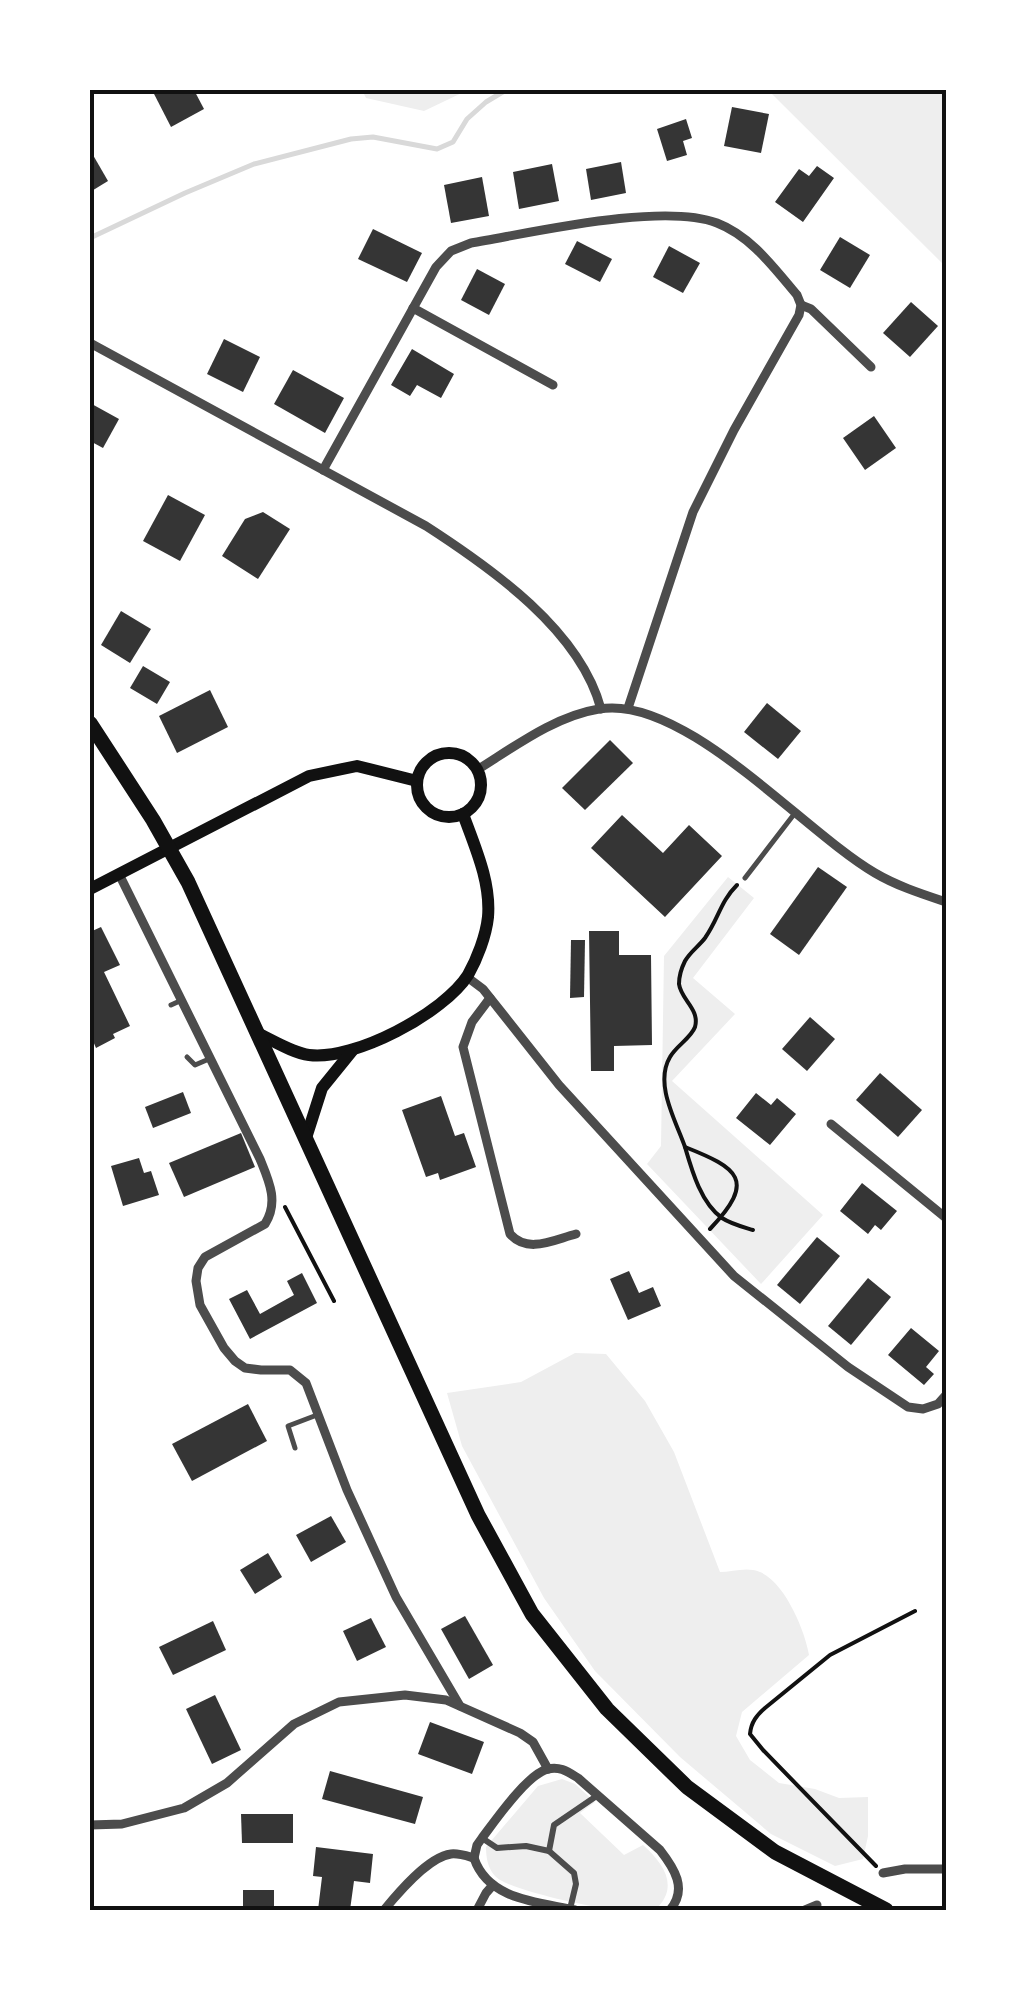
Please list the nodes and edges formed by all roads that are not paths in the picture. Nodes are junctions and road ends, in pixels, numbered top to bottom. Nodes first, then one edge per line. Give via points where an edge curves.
1 (801, 304) junction
2 (413, 308) junction
3 (90, 343) edge
4 (871, 367) dead end
5 (553, 385) dead end
6 (323, 470) junction
7 (600, 708) junction
8 (628, 708) junction
9 (90, 724) edge
10 (477, 770) junction
11 (417, 781) junction
12 (463, 814) junction
13 (795, 814) junction
14 (120, 874) junction
15 (745, 878) road end
16 (90, 890) edge
17 (946, 902) edge
18 (142, 920) junction
19 (137, 933) dead end
20 (467, 977) junction
21 (490, 998) junction
22 (259, 1034) junction
23 (352, 1051) junction
24 (187, 1057) dead end
25 (210, 1058) junction
26 (831, 1124) dead end
27 (306, 1138) junction
28 (946, 1218) edge
29 (576, 1234) dead end
30 (946, 1396) edge
31 (317, 1415) junction
32 (294, 1448) dead end
33 (460, 1706) junction
34 (548, 1769) junction
35 (598, 1795) junction
36 (90, 1825) edge
37 (482, 1838) junction
38 (549, 1851) junction
39 (474, 1858) junction
40 (946, 1869) edge
41 (883, 1873) road end
42 (493, 1886) junction
43 (817, 1904) dead end
44 (384, 1910) edge
45 (477, 1910) edge
46 (573, 1910) edge
47 (670, 1910) edge
48 (805, 1910) edge
49 (886, 1910) edge

1 - 2 street via 736,232 677,216 471,243 436,267
1 - 4 street
1 - 8 street via 693,512
2 - 5 street
2 - 6 street
3 - 6 street
6 - 7 street via 477,558 572,651
7 - 8 street
7 - 10 street via 571,717
8 - 13 street via 702,740
9 - 22 main road via 188,882
10 - 11 main road via 462,756 443,754 426,763
10 - 12 main road via 477,800
11 - 12 main road via 427,808 444,816
11 - 14 main road via 357,766 310,776
12 - 20 main road via 486,886 488,918
13 - 15 lane
13 - 17 street via 876,873
14 - 16 main road
14 - 18 street
18 - 19 lane
18 - 25 street via 177,1003
20 - 21 street
20 - 23 main road via 409,1025
21 - 29 street via 463,1047 510,1234 530,1246
21 - 30 street via 734,1276 908,1407 923,1409
22 - 23 main road via 308,1055
22 - 27 main road
23 - 27 main road via 322,1088
24 - 25 lane via 195,1064
25 - 31 street via 273,1203 266,1224 204,1258 196,1281 200,1305 235,1361 299,1375
26 - 28 street
27 - 49 main road via 478,1515 532,1614 607,1709 687,1787 775,1852
31 - 32 lane via 288,1426
31 - 33 street via 396,1597
33 - 34 street via 533,1742
33 - 36 street via 405,1695 339,1702 294,1724 228,1784 184,1808
34 - 35 street via 564,1769
34 - 37 street via 532,1778
35 - 38 street via 554,1825
35 - 47 street via 677,1874 680,1888
37 - 38 street via 496,1848
37 - 39 street
38 - 46 street via 574,1873
39 - 42 street
39 - 44 street via 449,1854 430,1864
40 - 41 street
42 - 45 street
42 - 46 street
43 - 48 street

